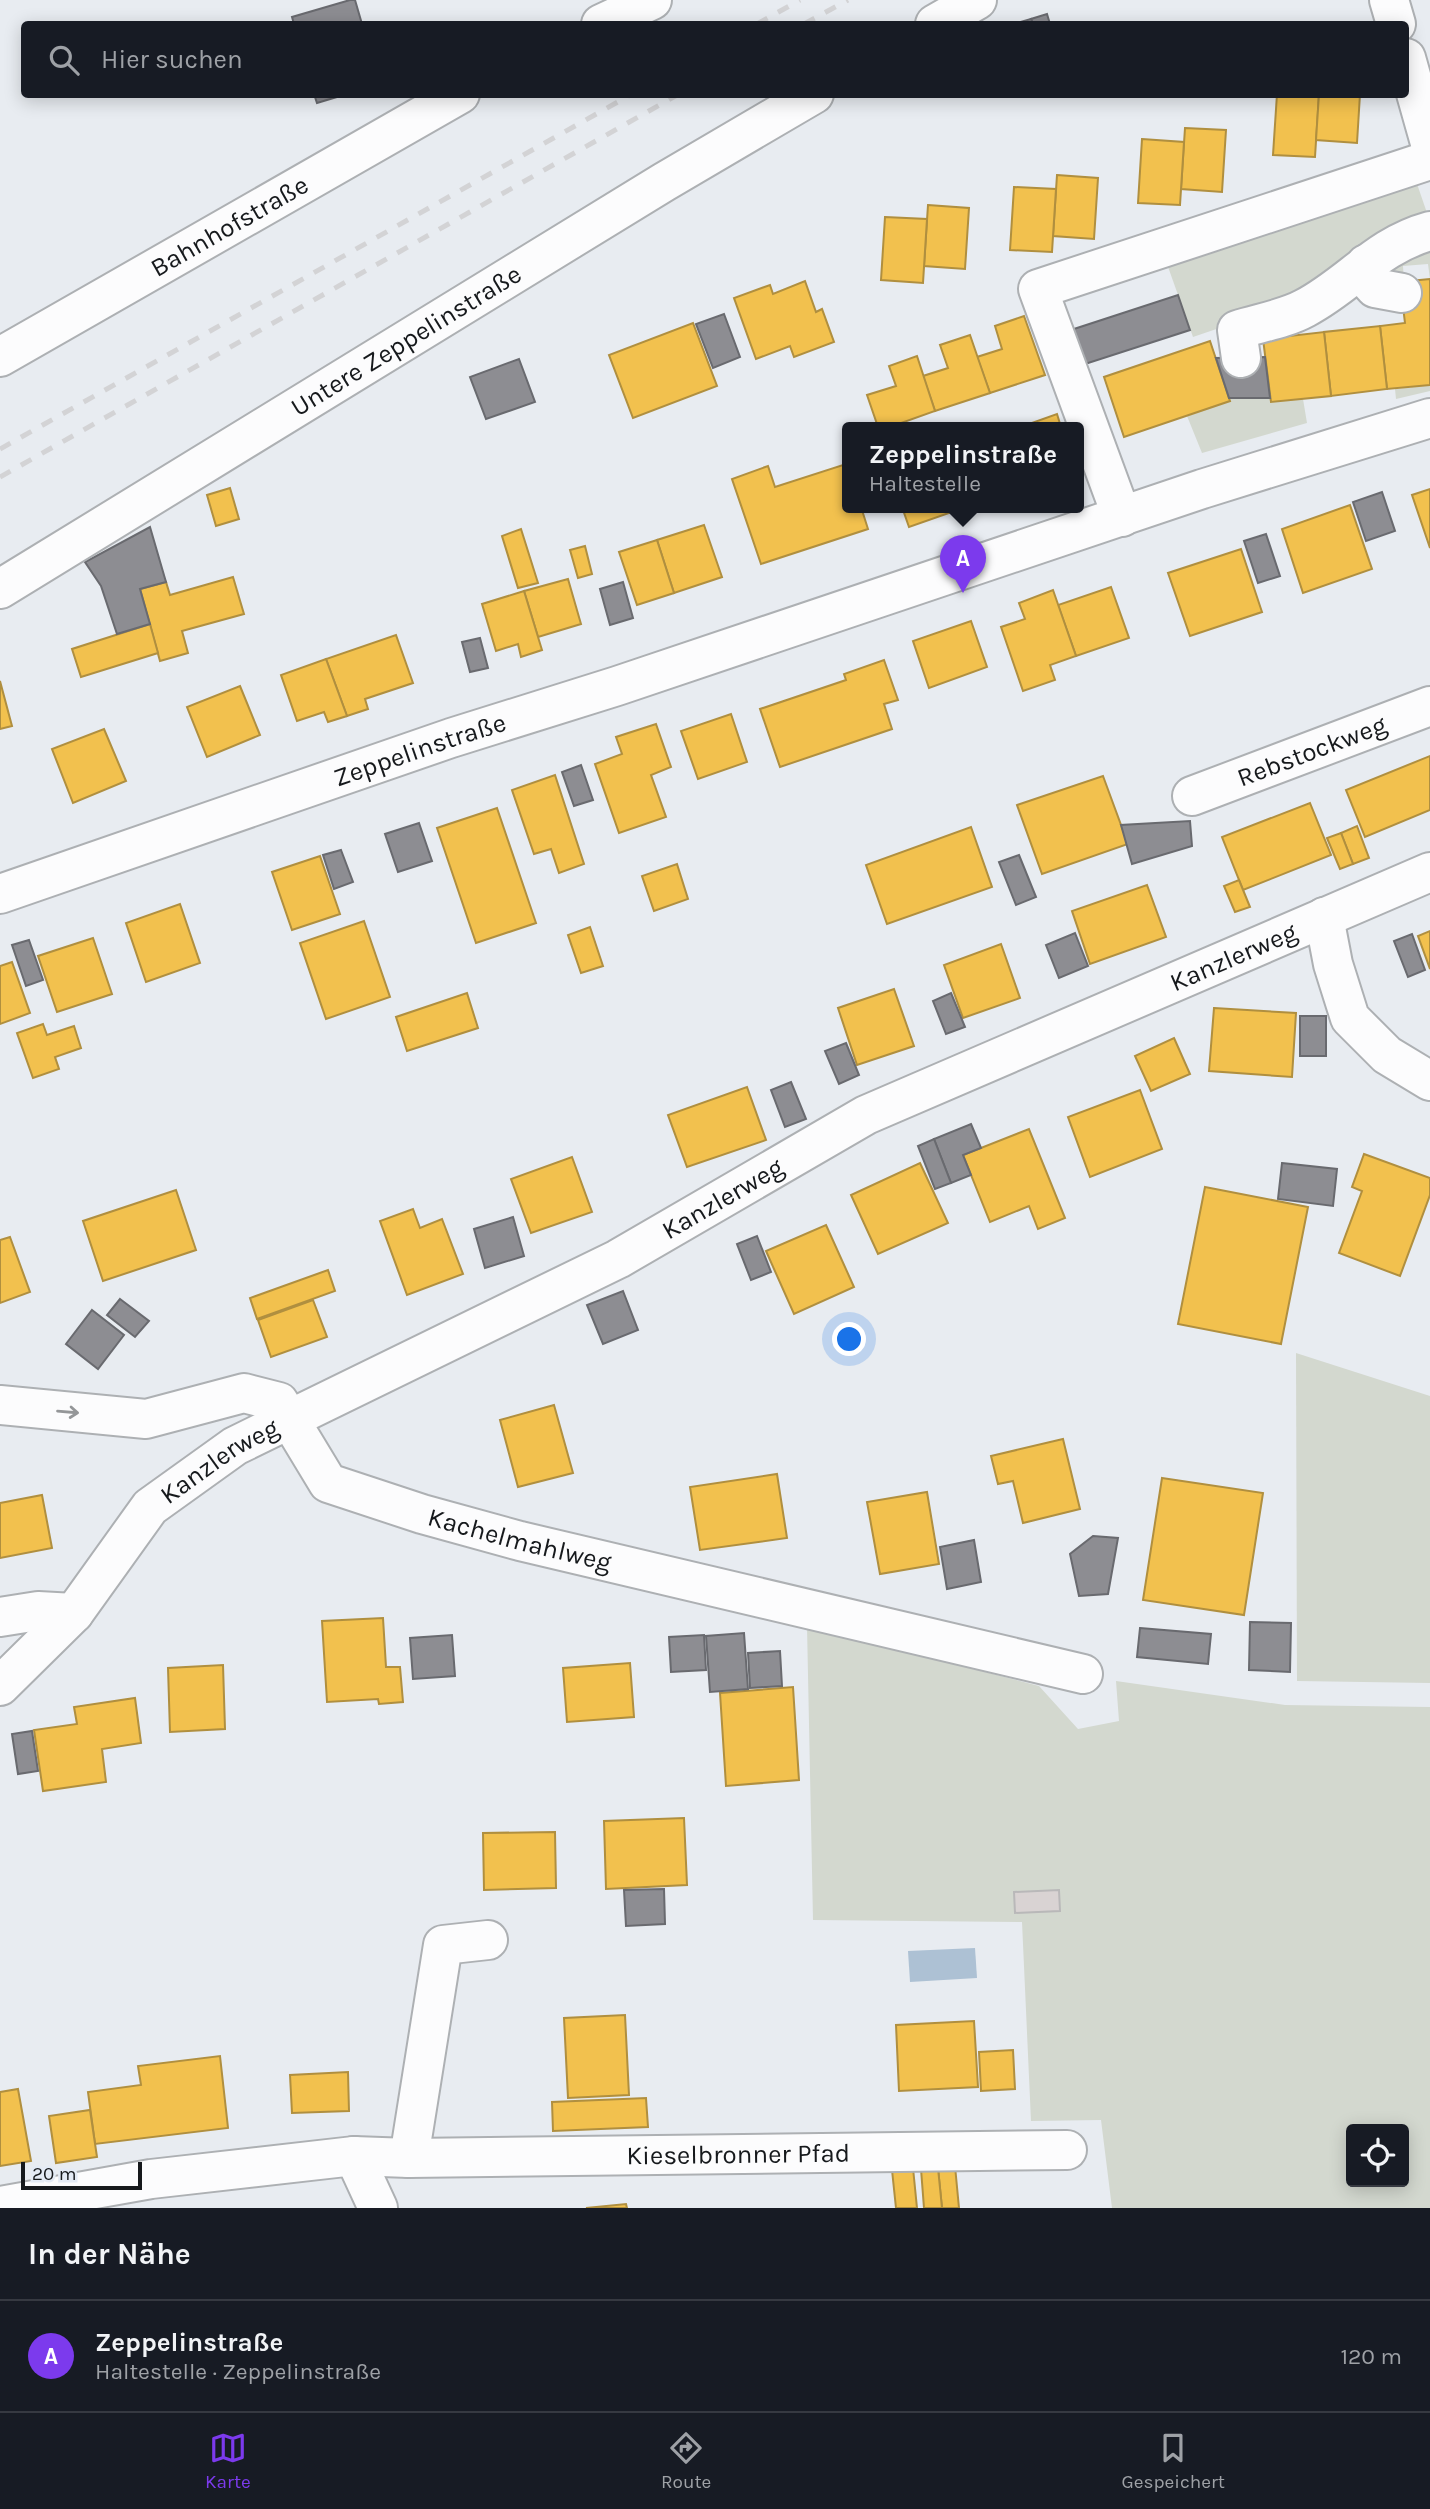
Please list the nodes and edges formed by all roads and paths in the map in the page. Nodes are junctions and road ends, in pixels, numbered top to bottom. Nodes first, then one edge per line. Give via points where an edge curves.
1 (652, 0) edge
2 (977, 0) edge
3 (1389, 0) edge
4 (607, 21) edge
5 (940, 21) edge
6 (1395, 21) edge
7 (1409, 72) edge
8 (453, 98) edge
9 (807, 98) edge
10 (1430, 143) edge
11 (1430, 160) edge
12 (1430, 231) edge
13 (1366, 264) junction
14 (1402, 293) dead end
15 (0, 357) edge
16 (1241, 358) dead end
17 (1430, 418) edge
18 (1122, 517) junction
19 (0, 589) edge
20 (1430, 706) edge
21 (1192, 796) dead end
22 (1430, 872) edge
23 (0, 894) edge
24 (1324, 917) junction
25 (1430, 1081) edge
26 (0, 1405) edge
27 (289, 1418) junction
28 (74, 1613) junction
29 (0, 1618) edge
30 (1083, 1674) dead end
31 (0, 1686) edge
32 (488, 1940) dead end
33 (1067, 2150) dead end
34 (354, 2156) junction
35 (410, 2158) junction
36 (154, 2194) edge
37 (0, 2206) edge
38 (377, 2208) edge

1 - 4 street
2 - 5 street
3 - 6 street
7 - 10 street
8 - 15 street, Bahnhofstraße
9 - 19 street, Untere Zeppelinstraße
11 - 18 street via 1038,289
12 - 13 street via 1398,243
13 - 14 street via 1365,277 1375,288
13 - 16 street via 1304,309 1237,330
17 - 18 street, Zeppelinstraße
18 - 23 street, Zeppelinstraße via 438,742
20 - 21 street, Rebstockweg
22 - 24 street, Kanzlerweg
24 - 25 street via 1350,1018 1387,1055
24 - 27 street, Kanzlerweg via 866,1115 618,1259
26 -> 27 street, Kachelmahlweg via 146,1419 244,1393 279,1402
27 - 28 street, Kanzlerweg via 234,1446 150,1507
27 - 30 street, Kachelmahlweg via 328,1483 422,1514 533,1545
28 - 29 street via 38,1611
28 - 31 street, Kanzlerweg
32 - 35 street via 443,1945
33 - 35 street, Kieselbronner Pfad
34 - 35 street, Kieselbronner Pfad
34 - 36 street, Kieselbronner Pfad
34 - 38 street
36 - 37 street, Kieselbronner Pfad

